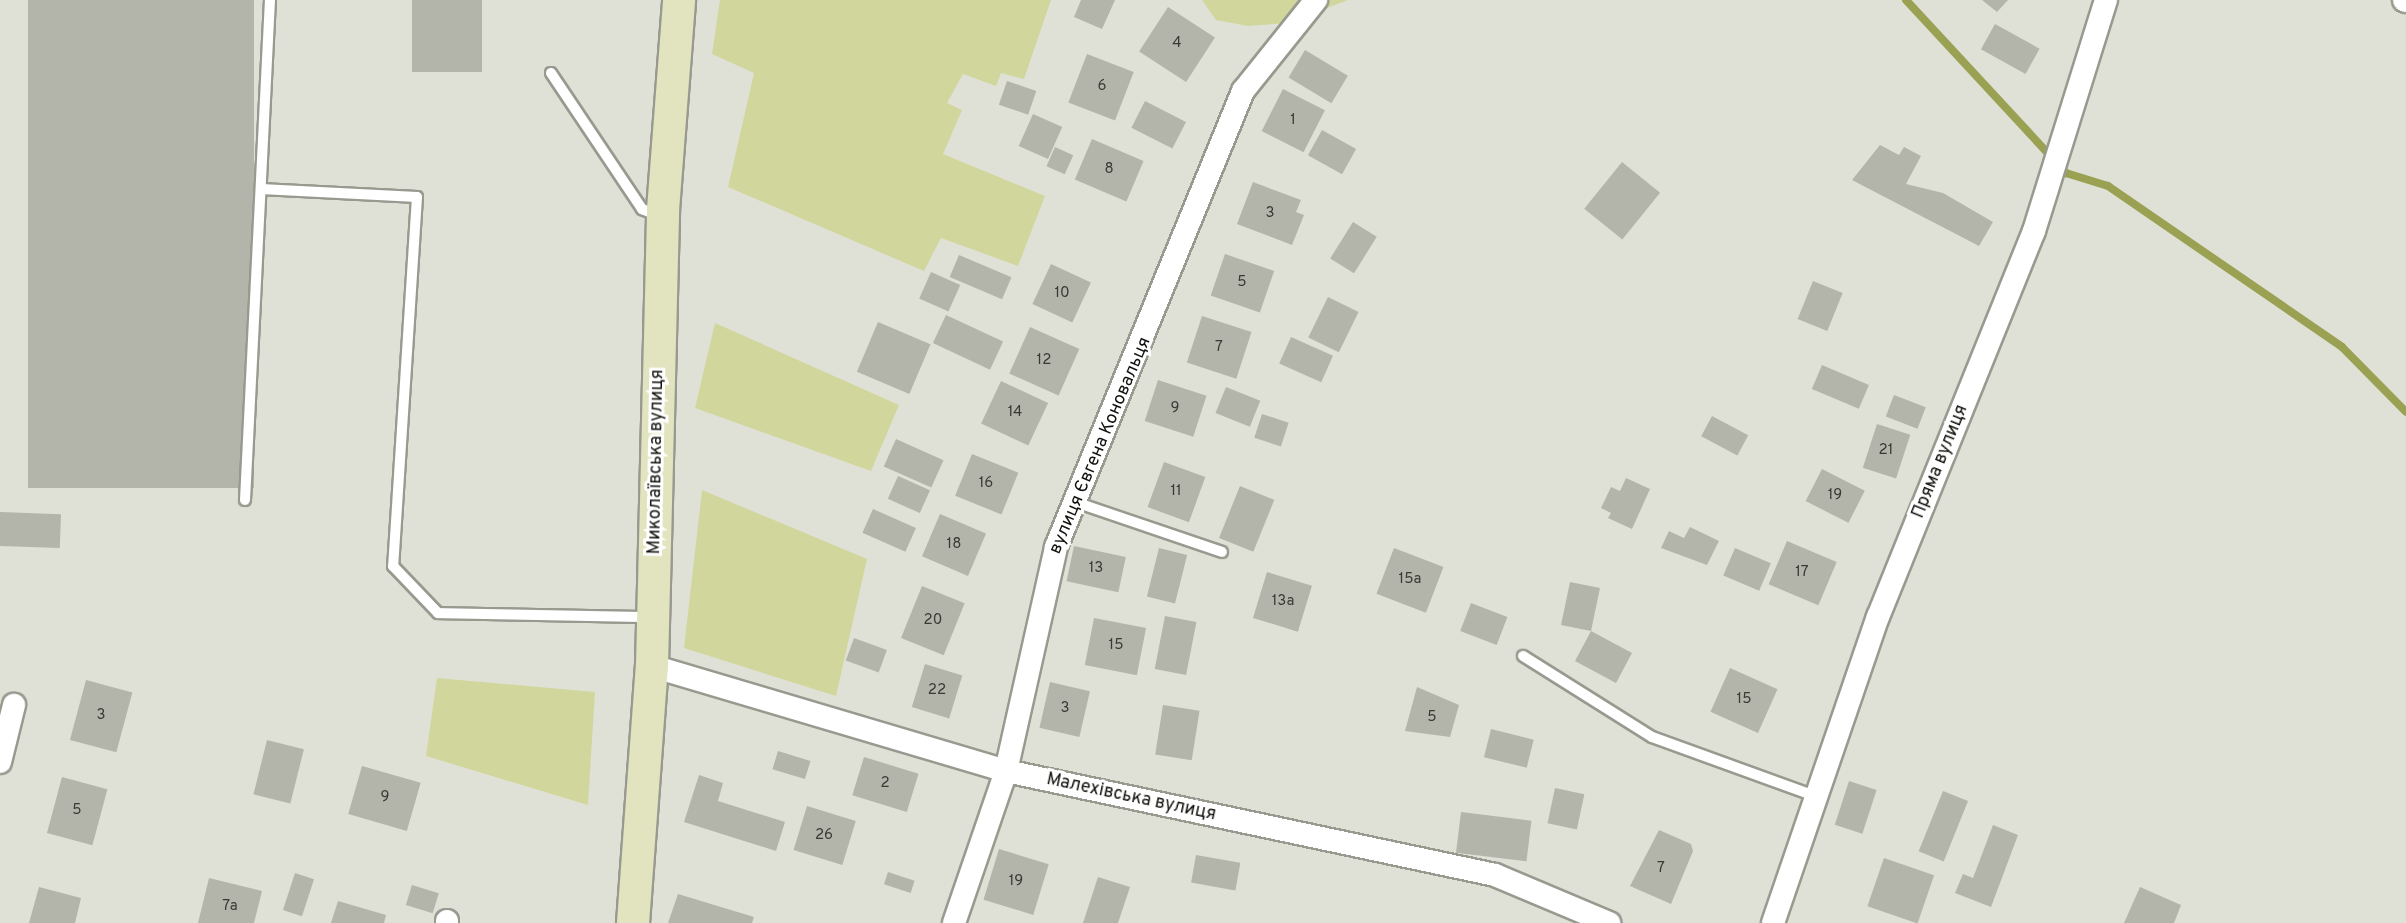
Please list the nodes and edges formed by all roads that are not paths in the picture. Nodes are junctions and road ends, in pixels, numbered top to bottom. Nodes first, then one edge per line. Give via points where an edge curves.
1 (270, 0) edge
2 (679, 0) edge
3 (1316, 0) edge
4 (2106, 0) edge
5 (551, 73) dead end
6 (261, 189) junction
7 (663, 218) junction
8 (245, 500) dead end
9 (1078, 503) junction
10 (1222, 552) dead end
11 (653, 617) junction
12 (1523, 656) dead end
13 (652, 666) junction
14 (14, 705) dead end
15 (0, 762) edge
16 (1006, 771) junction
17 (1819, 797) junction
18 (633, 923) edge
19 (954, 923) edge
20 (1610, 923) edge
21 (1773, 923) edge

1 - 6 lane
2 - 7 main road, Миколаївська вулиця
3 - 9 street, вулиця Євгена Коновальця via 1243,91
4 - 17 street, Пряма вулиця via 2047,192 1878,617
5 - 7 lane via 642,209
6 - 8 lane
6 - 11 lane via 417,197 393,566 438,613
7 - 11 main road, Миколаївська вулиця
9 - 10 lane
9 - 16 street, вулиця Євгена Коновальця via 1056,547
11 - 13 main road, Миколаївська вулиця
12 - 17 lane via 1652,737
13 - 16 street, Малехівська вулиця
13 - 18 main road, Миколаївська вулиця
14 - 15 street
16 - 19 street, вулиця Євгена Коновальця
16 - 20 street, Малехівська вулиця via 1495,875
17 - 21 street, Пряма вулиця

